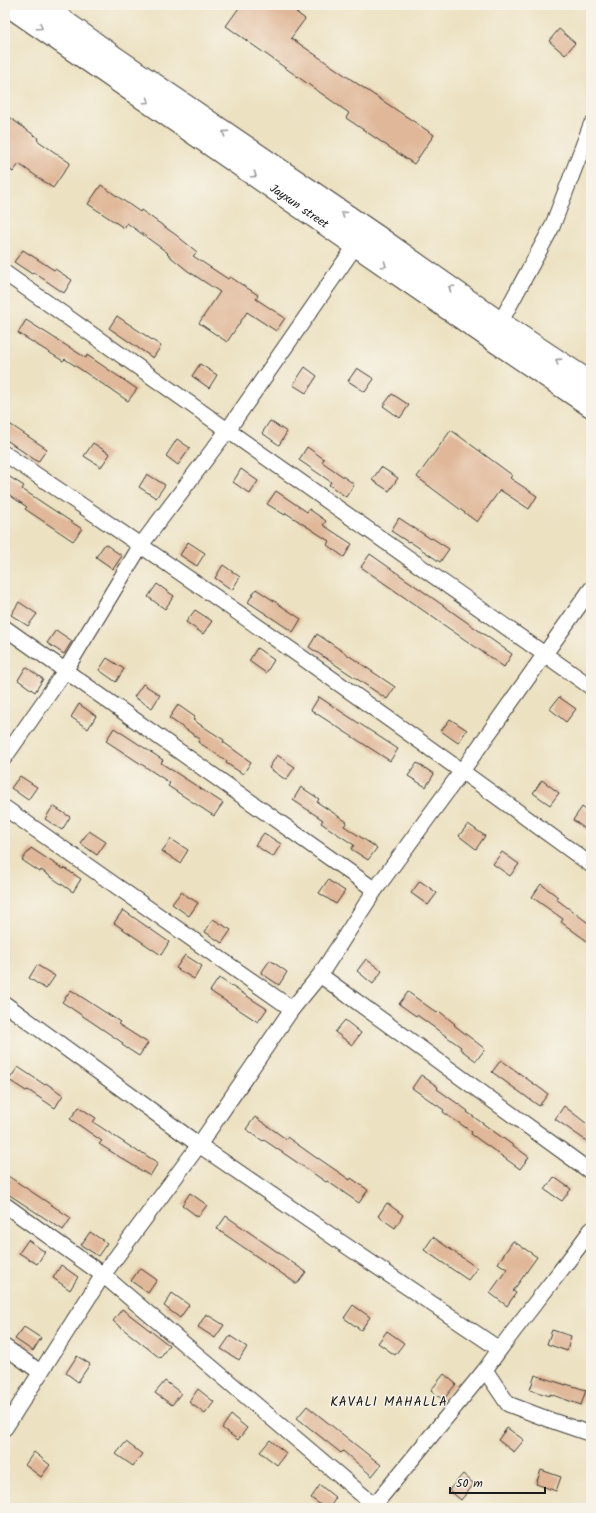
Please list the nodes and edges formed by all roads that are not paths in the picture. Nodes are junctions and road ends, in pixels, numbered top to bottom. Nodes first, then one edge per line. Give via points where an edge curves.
1 (8, 5) edge
2 (41, 5) edge
3 (591, 125) edge
4 (356, 246) junction
5 (5, 273) edge
6 (500, 323) junction
7 (591, 383) edge
8 (591, 406) edge
9 (228, 431) junction
10 (5, 454) edge
11 (142, 544) junction
12 (591, 589) edge
13 (5, 628) edge
14 (545, 655) junction
15 (65, 671) junction
16 (591, 687) edge
17 (5, 758) edge
18 (462, 771) junction
19 (5, 808) edge
20 (591, 865) edge
21 (375, 890) junction
22 (320, 975) junction
23 (5, 1004) edge
24 (292, 1009) junction
25 (199, 1145) junction
26 (591, 1172) edge
27 (5, 1205) edge
28 (591, 1230) edge
29 (103, 1275) junction
30 (5, 1347) edge
31 (499, 1349) junction
32 (485, 1370) junction
33 (40, 1372) junction
34 (5, 1428) edge
35 (591, 1434) edge
36 (374, 1507) edge

1 -> 4 highway, Jayxun street
6 -> 2 highway, Jayxun street
3 - 6 street via 552,227
4 -> 8 highway, Jayxun street
4 - 9 street
5 - 9 street
7 -> 6 highway, Jayxun street
9 - 11 street
9 - 14 street
10 - 11 street
11 - 15 street
11 - 18 street
12 - 14 street
13 - 15 street
14 - 16 street
14 - 18 street
15 - 17 street
15 - 21 street
18 - 20 street
18 - 21 street
19 - 24 street
21 - 22 street
22 - 24 street
22 - 26 street
23 - 25 street
24 - 25 street
25 - 29 street
25 - 31 street
27 - 29 street
28 - 31 street via 569,1262
29 - 33 street
29 - 36 street
30 - 33 street
31 - 32 street
32 - 35 street via 508,1404
32 - 36 street
33 - 34 street

